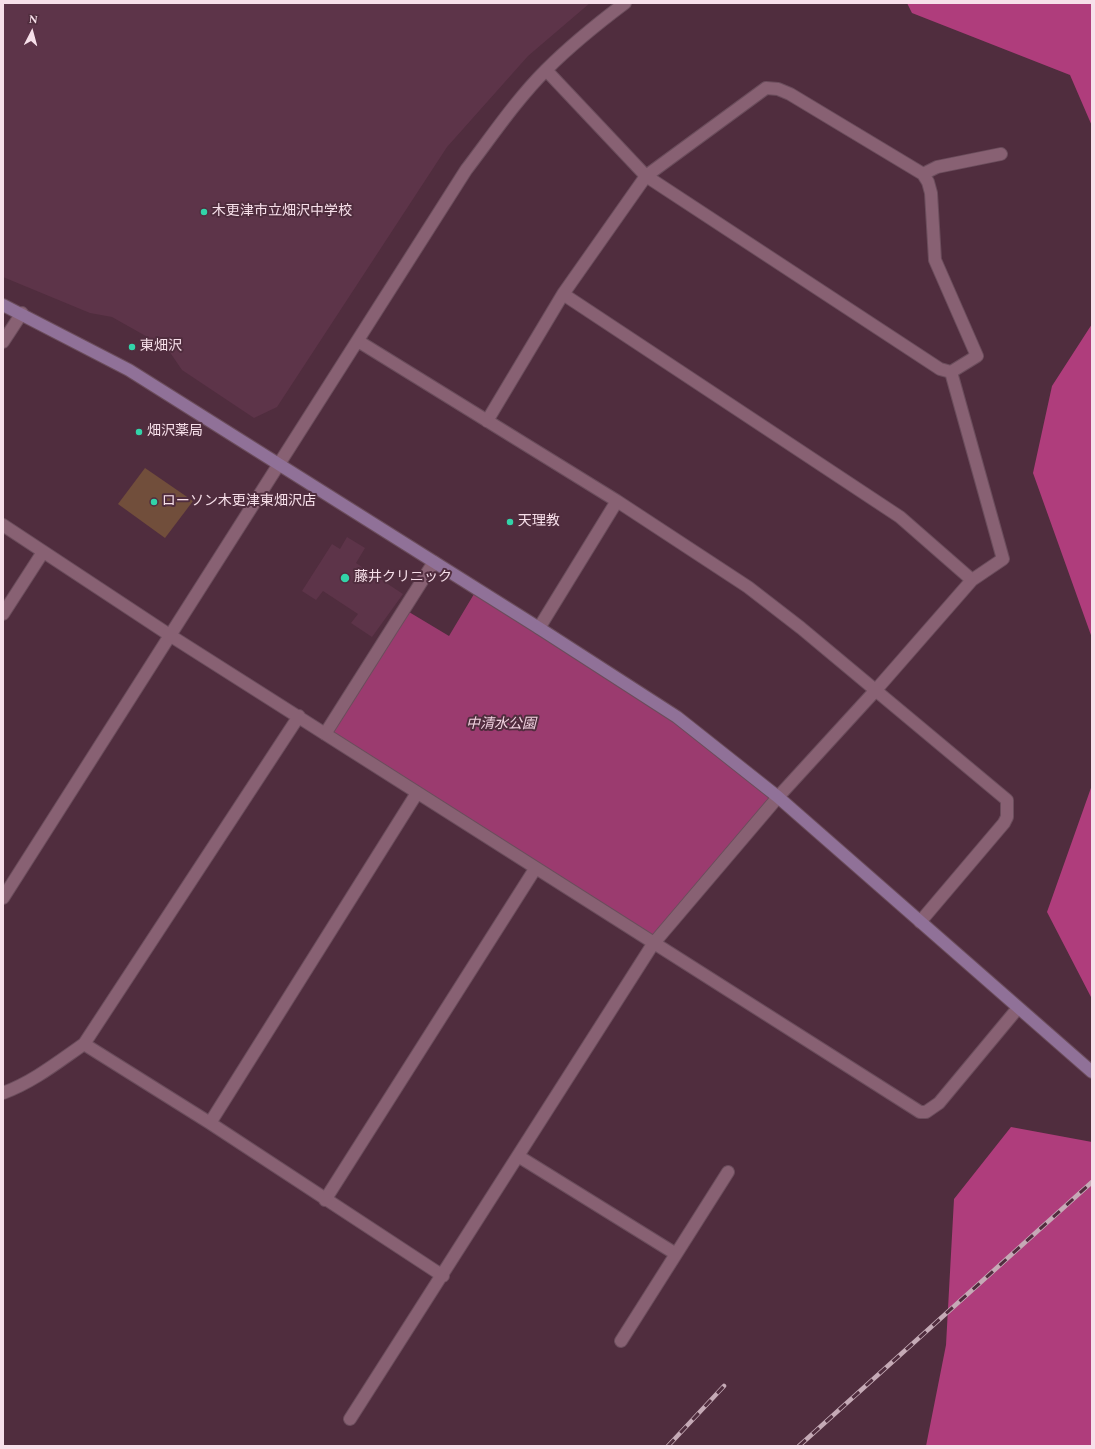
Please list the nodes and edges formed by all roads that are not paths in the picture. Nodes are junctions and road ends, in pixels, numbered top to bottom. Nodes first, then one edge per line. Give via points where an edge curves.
1 (625, 3) edge
2 (546, 70) junction
3 (1001, 154) dead end
4 (923, 174) junction
5 (646, 176) junction
6 (563, 294) junction
7 (3, 305) edge
8 (22, 313) junction
9 (358, 341) junction
10 (3, 342) edge
11 (951, 372) junction
12 (487, 421) junction
13 (279, 465) junction
14 (617, 501) junction
15 (3, 525) edge
16 (43, 552) junction
17 (434, 562) junction
18 (972, 580) junction
19 (3, 614) edge
20 (539, 628) junction
21 (171, 636) junction
22 (876, 691) junction
23 (299, 716) junction
24 (325, 734) junction
25 (417, 793) junction
26 (778, 797) junction
27 (535, 869) junction
28 (3, 898) edge
29 (920, 922) junction
30 (653, 944) junction
31 (1018, 1008) junction
32 (84, 1044) junction
33 (1092, 1072) edge
34 (3, 1093) edge
35 (210, 1123) junction
36 (518, 1156) junction
37 (728, 1172) dead end
38 (325, 1200) junction
39 (676, 1254) junction
40 (442, 1276) junction
41 (621, 1341) dead end
42 (350, 1419) dead end

1 - 2 street via 595,25
2 - 5 street
2 - 9 street via 513,108 466,170
3 - 4 street via 937,167
4 - 5 street via 790,94 766,88
4 - 11 street via 931,193 935,260 977,356
5 - 6 street
5 - 11 street via 940,369
6 - 12 street
6 - 18 street via 900,517
7 - 8 street
8 - 10 street
8 - 13 street via 130,370
9 - 12 street
9 - 13 street
11 - 18 street via 1003,559
12 - 14 street
13 - 17 street
13 - 21 street
14 - 20 street
14 - 22 street via 748,587
15 - 16 street
16 - 19 street
16 - 21 street
17 - 20 street
17 - 24 street
18 - 22 street
20 - 26 street via 677,717
21 - 23 street
21 - 28 street
22 - 26 street
22 - 29 street via 1007,800 1007,817 1004,823
23 - 24 street
23 - 32 street
24 - 25 street
25 - 27 street
25 - 35 street
26 - 29 street
26 - 30 street
27 - 30 street
27 - 38 street
29 - 31 street
30 - 31 street via 920,1112 926,1112 939,1102
30 - 36 street
31 - 33 street
32 - 34 street via 17,1088
32 - 35 street
35 - 38 street
36 - 39 street
36 - 40 street
37 - 39 street
38 - 40 street
39 - 41 street
40 - 42 street

